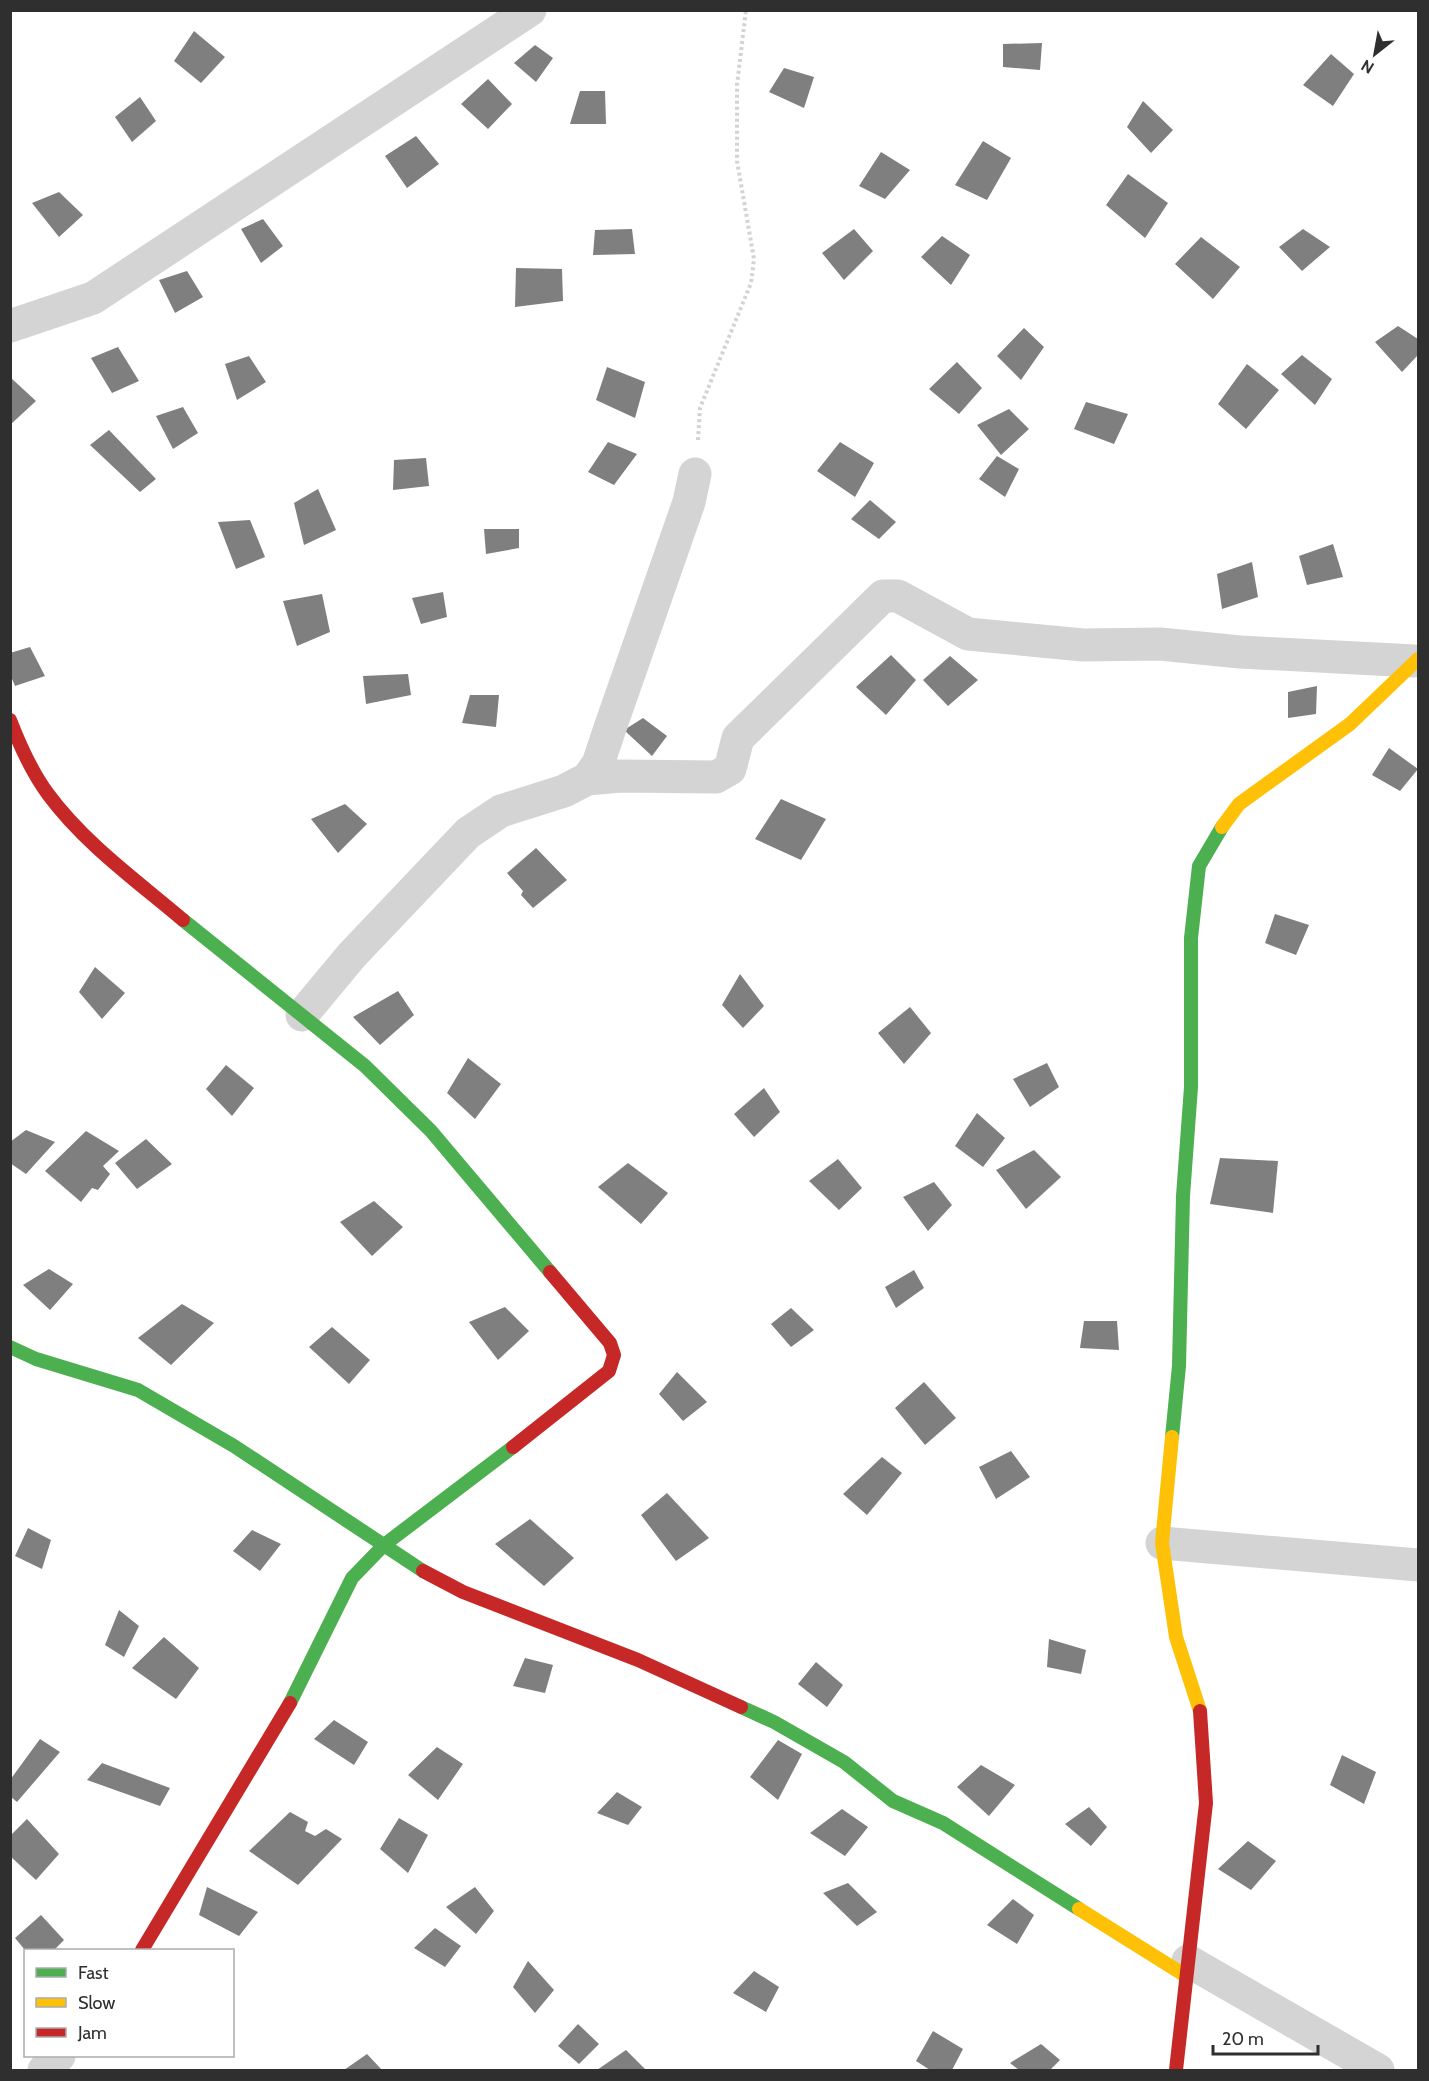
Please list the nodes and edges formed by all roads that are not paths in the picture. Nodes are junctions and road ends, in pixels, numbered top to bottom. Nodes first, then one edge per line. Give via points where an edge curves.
1 (530, 10) edge
2 (10, 326) edge
3 (696, 474) road end
4 (1416, 660) edge
5 (10, 720) edge
6 (587, 779) junction
7 (302, 1014) junction
8 (10, 1347) edge
9 (1162, 1543) junction
10 (384, 1545) junction
11 (1419, 1565) edge
12 (143, 1949) edge
13 (1187, 1968) junction
14 (56, 2057) edge
15 (44, 2070) edge
16 (1176, 2070) edge
17 (1378, 2070) edge

1 - 2 street via 93,298
3 - 6 street via 601,755
4 - 6 street via 1160,644 1083,645 968,634 898,596 883,596 738,738 730,769 716,777
4 - 9 street via 1350,724 1239,804 1199,866 1191,938 1191,1087 1183,1196 1179,1366
5 - 7 street via 23,753 48,794 81,832
6 - 7 street via 564,791 501,811 468,833 352,955
7 - 10 street via 365,1066 431,1131 544,1262 610,1343 614,1354 609,1371
8 - 10 street via 36,1359 138,1390 234,1446
9 - 11 street
9 - 13 street via 1176,1637 1200,1704 1206,1803
10 - 12 street via 352,1578 283,1716
10 - 13 street via 463,1592 638,1660 774,1722 844,1762 893,1801 943,1823
13 - 16 street
13 - 17 street
14 - 15 street

